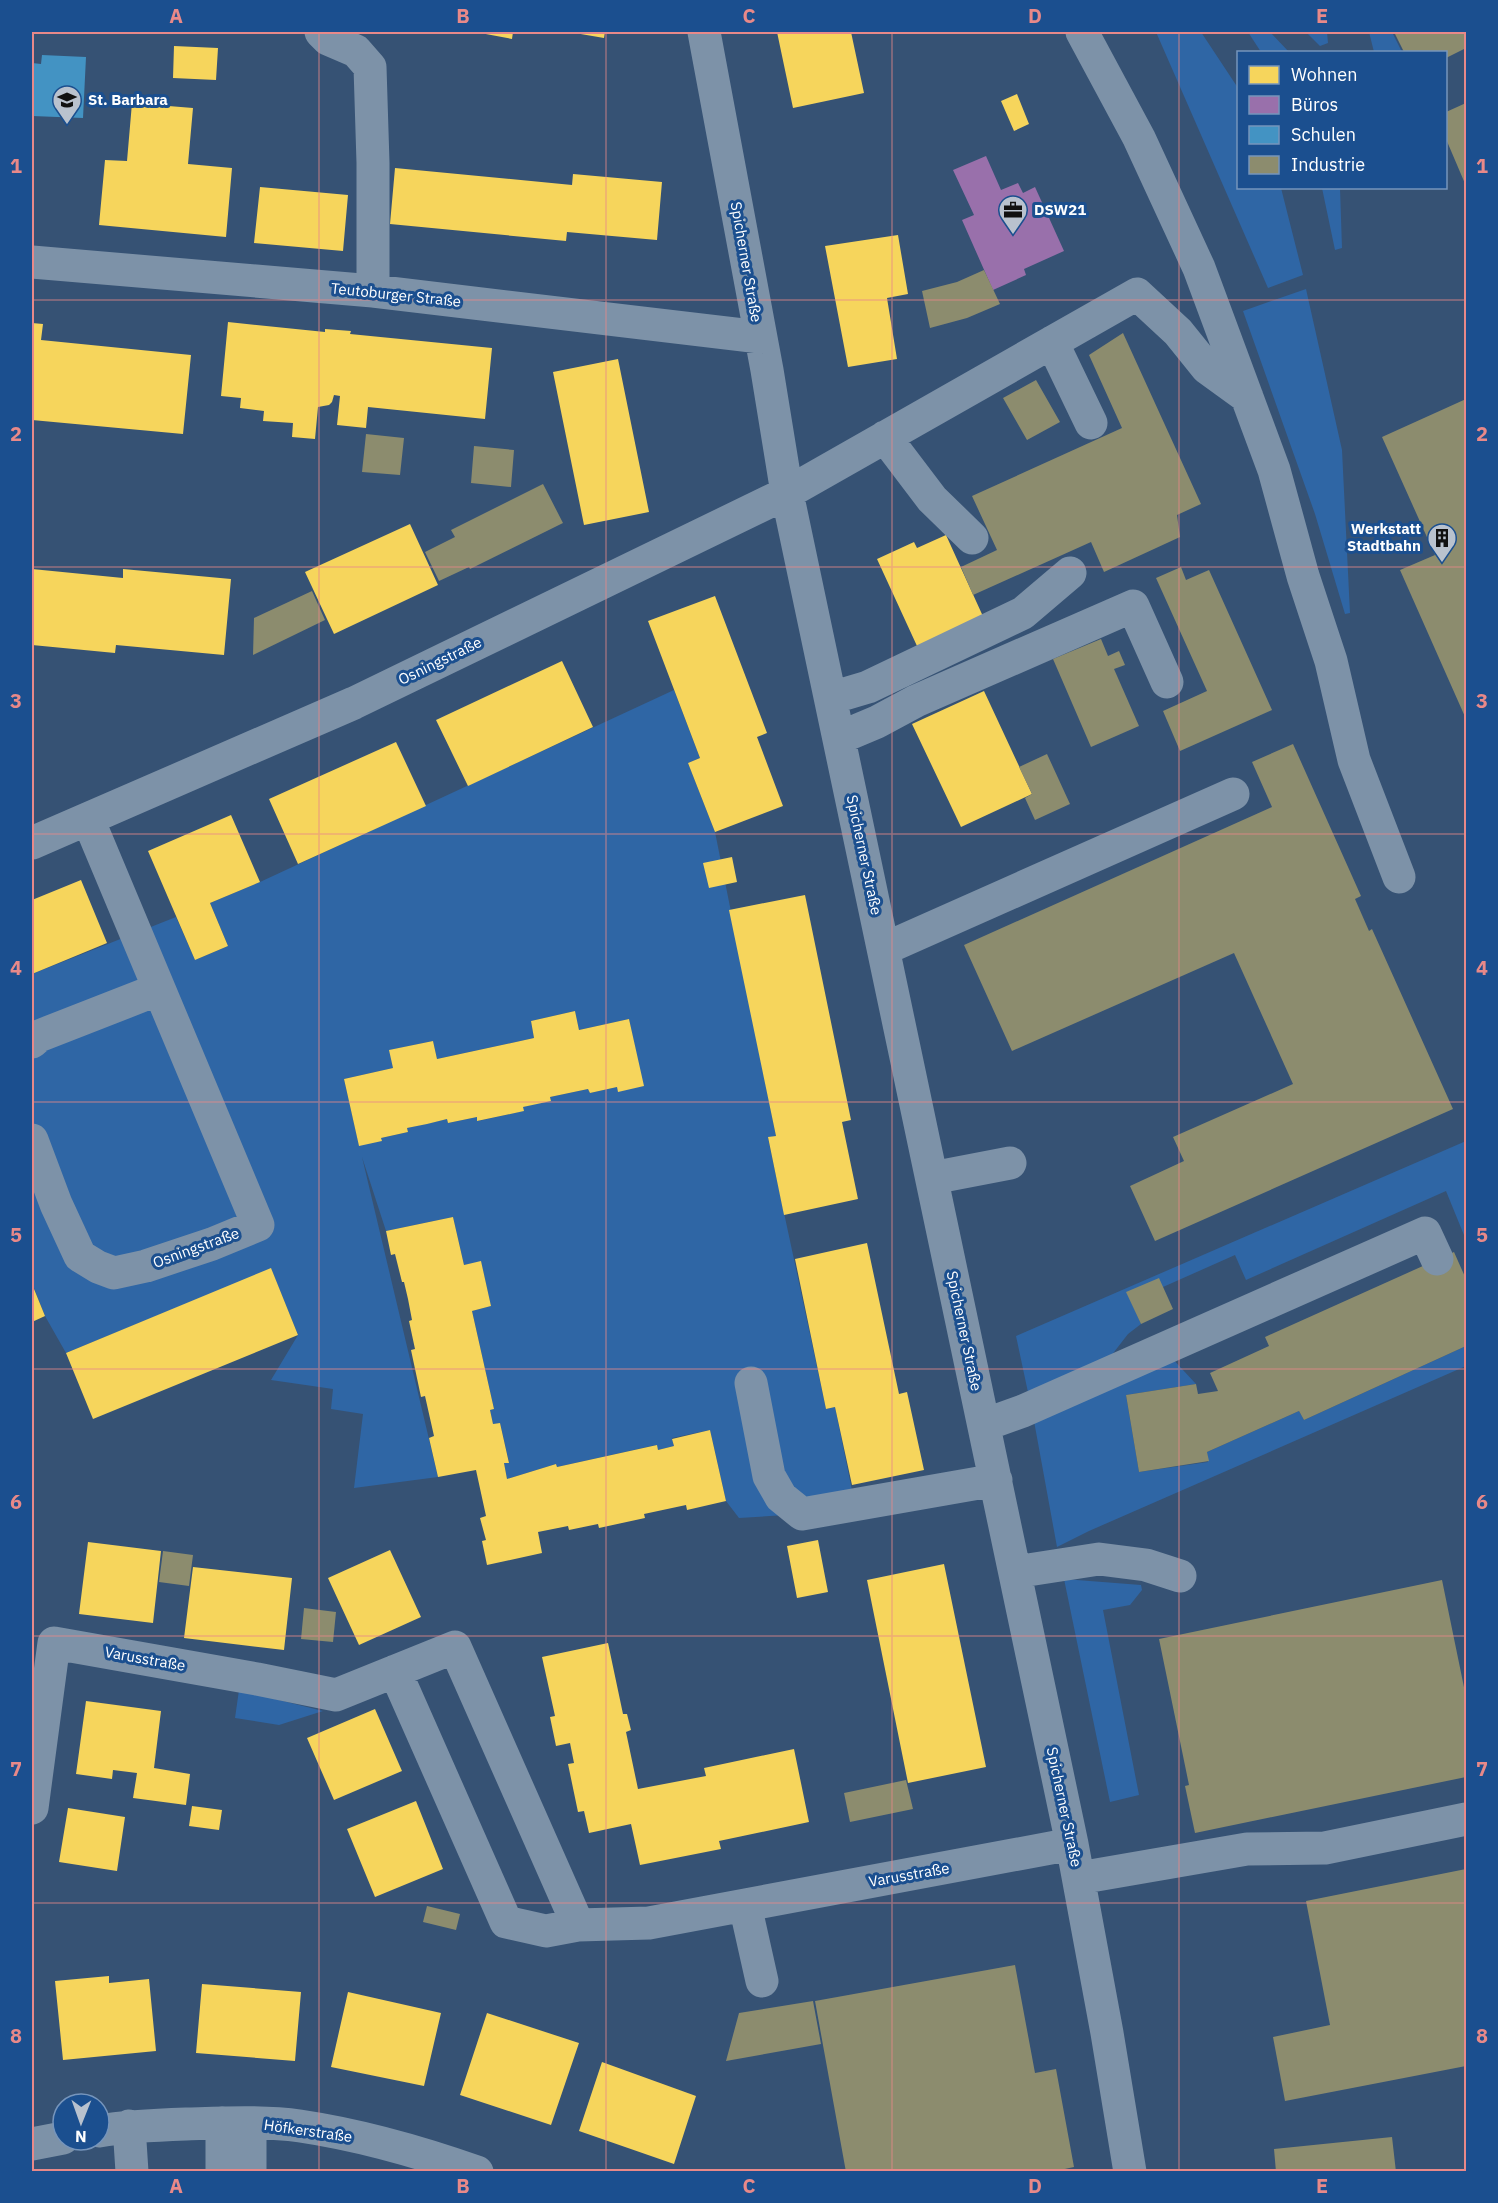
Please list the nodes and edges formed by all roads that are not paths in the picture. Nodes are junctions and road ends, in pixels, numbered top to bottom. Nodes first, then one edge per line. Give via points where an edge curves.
1 (321, 32) edge
2 (704, 32) edge
3 (1082, 32) edge
4 (32, 262) edge
5 (373, 291) junction
6 (760, 338) junction
7 (1052, 342) junction
8 (1247, 398) junction
9 (1091, 423) dead end
10 (885, 437) junction
11 (788, 493) junction
12 (972, 538) dead end
13 (1070, 573) dead end
14 (1167, 682) dead end
15 (831, 698) junction
16 (839, 738) junction
17 (1233, 794) dead end
18 (88, 819) junction
19 (32, 843) edge
20 (1399, 877) dead end
21 (884, 949) junction
22 (159, 989) junction
23 (32, 1042) edge
24 (32, 1140) edge
25 (1010, 1163) dead end
26 (932, 1178) junction
27 (1437, 1259) dead end
28 (751, 1383) dead end
29 (984, 1425) junction
30 (996, 1480) junction
31 (1015, 1572) junction
32 (1180, 1576) dead end
33 (395, 1671) junction
34 (32, 1808) edge
35 (1467, 1819) edge
36 (1072, 1844) junction
37 (1079, 1878) junction
38 (746, 1905) junction
39 (578, 1925) junction
40 (762, 1981) dead end
41 (236, 2123) junction
42 (114, 2129) edge
43 (431, 2164) edge
44 (132, 2172) edge
45 (222, 2172) edge
46 (250, 2172) edge
47 (477, 2172) edge
48 (1130, 2172) edge

1 - 5 street via 356,51 370,67
2 - 6 street, Spicherner Straße
3 - 8 street via 1139,138 1199,268
4 - 5 street, Teutoburger Straße
5 - 6 street, Teutoburger Straße
6 - 11 street, Spicherner Straße
7 - 8 street via 1137,294 1207,368
7 - 9 street
7 - 10 street
8 - 20 street via 1274,470 1330,661 1354,760
10 - 11 street
10 - 12 street via 932,499
11 - 15 street, Spicherner Straße
11 - 18 street, Osningstraße via 354,703
13 - 15 street via 1023,613 868,687
14 - 16 street via 1133,606
15 - 16 street, Spicherner Straße
16 - 21 street, Spicherner Straße
17 - 21 street
18 - 19 street, Osningstraße
18 - 22 street, Osningstraße
21 - 26 street, Spicherner Straße
22 - 23 street
22 - 24 street, Osningstraße via 258,1225 146,1266 114,1273 98,1267 80,1256
25 - 26 street
26 - 29 street, Spicherner Straße
27 - 29 street via 1425,1233
28 - 30 street via 769,1476 781,1497 802,1514
29 - 30 street, Spicherner Straße
30 - 31 street, Spicherner Straße
31 - 32 street via 1098,1559 1146,1565
31 - 36 street, Spicherner Straße
33 - 34 street, Varusstraße via 336,1695 54,1643
33 - 39 street, Varusstraße via 506,1922 546,1931
33 - 39 street, Varusstraße via 455,1647
35 - 37 street via 1325,1848 1247,1849
36 - 37 street, Spicherner Straße
36 - 38 street, Varusstraße
37 - 48 street, Spicherner Straße
38 - 39 street, Varusstraße via 649,1923
38 - 40 street
41 - 42 street, Höfkerstraße
41 - 43 street, Höfkerstraße via 298,2126 370,2140
41 - 45 street
41 - 46 street
42 - 44 street
43 - 47 street, Höfkerstraße

